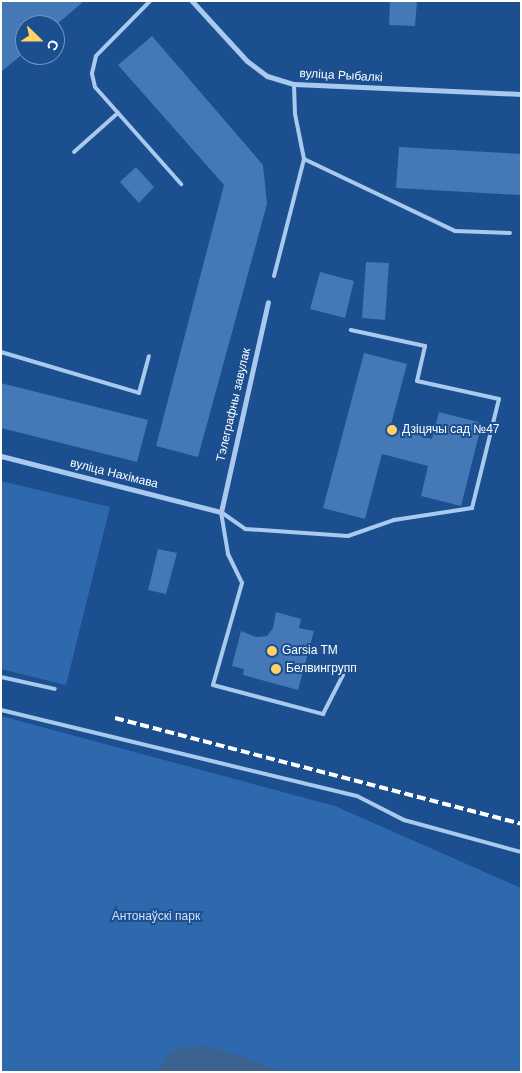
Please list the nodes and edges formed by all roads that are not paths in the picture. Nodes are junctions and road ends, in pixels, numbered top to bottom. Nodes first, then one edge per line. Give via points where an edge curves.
1 (150, 1) edge
2 (192, 1) edge
3 (294, 84) junction
4 (521, 94) edge
5 (118, 113) junction
6 (74, 152) dead end
7 (304, 159) junction
8 (181, 184) dead end
9 (510, 233) dead end
10 (274, 276) dead end
11 (268, 302) dead end
12 (351, 330) dead end
13 (1, 352) edge
14 (149, 356) dead end
15 (1, 456) edge
16 (221, 512) junction
17 (343, 675) dead end
18 (1, 677) edge
19 (55, 689) dead end
20 (1, 710) edge
21 (521, 852) edge

1 - 5 lane via 96,56 92,74 96,87
2 - 3 street, вуліца Рыбалкі via 247,62 266,76
3 - 4 street, вуліца Рыбалкі
3 - 7 lane via 295,114
5 - 6 lane
5 - 8 lane
7 - 9 lane via 455,230
7 - 10 lane
11 - 16 street, Тэлеграфны завулак
12 - 16 lane via 425,346 417,381 499,399 472,508 394,520 348,536 245,529
13 - 14 lane via 139,393
15 - 16 street, вуліца Нахімава
16 - 17 lane via 228,554 242,583 213,685 323,714
18 - 19 lane
20 - 21 lane via 357,796 404,820

